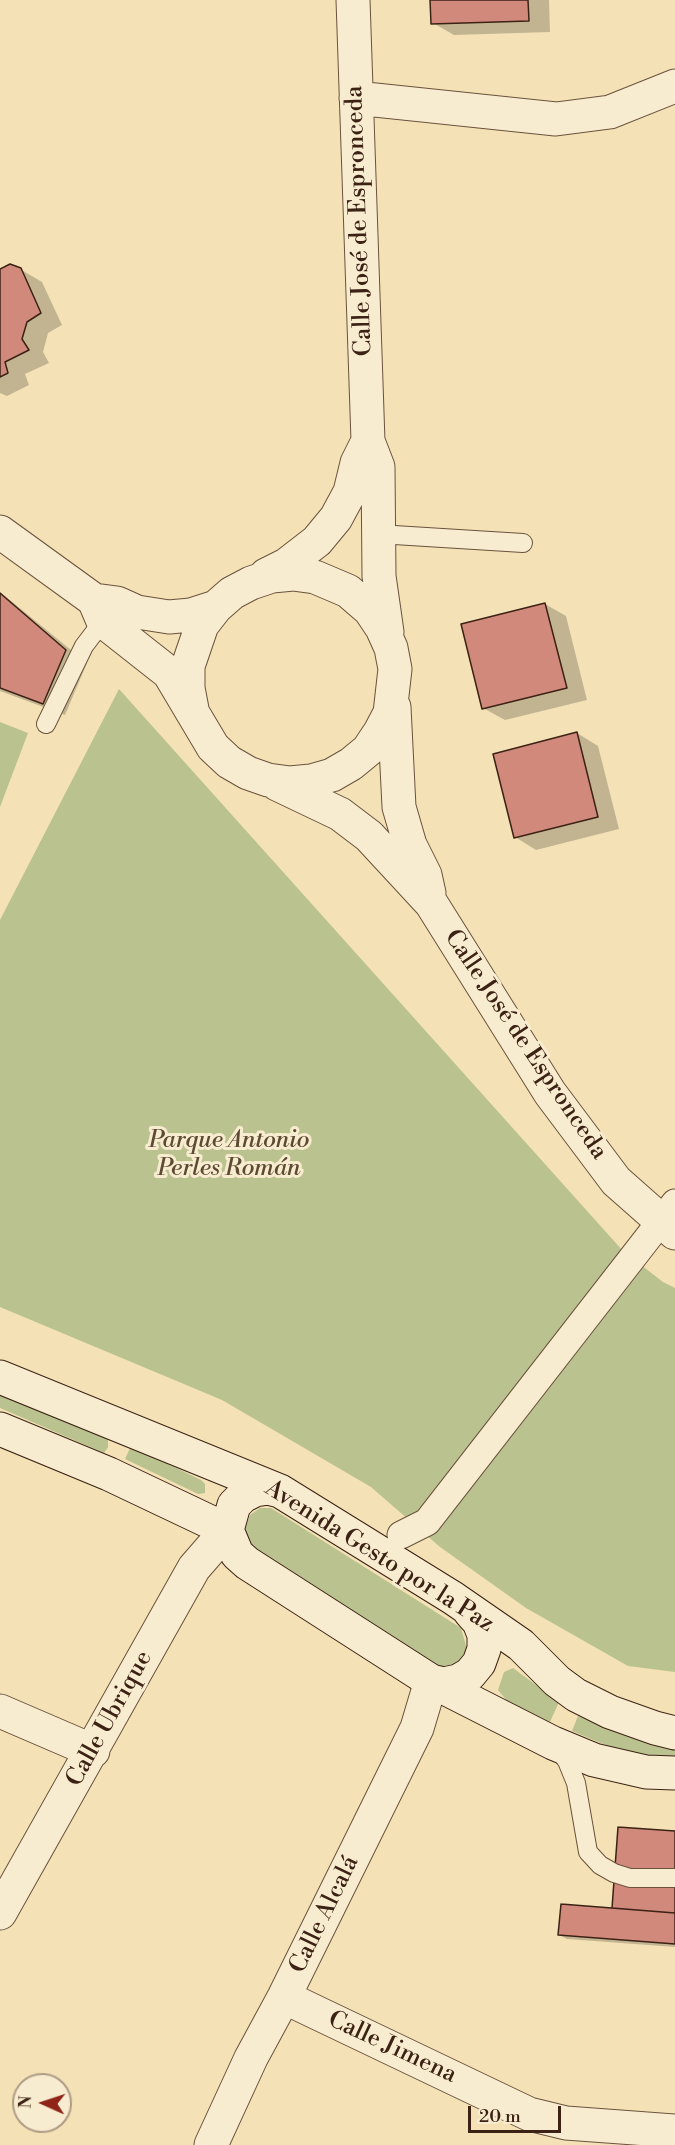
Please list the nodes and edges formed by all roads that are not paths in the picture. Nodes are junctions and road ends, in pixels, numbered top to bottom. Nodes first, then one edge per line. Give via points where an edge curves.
1 (353, 0) edge
2 (675, 86) edge
3 (356, 98) junction
4 (368, 441) junction
5 (0, 532) edge
6 (378, 534) junction
7 (523, 543) dead end
8 (251, 582) junction
9 (216, 607) junction
10 (98, 611) junction
11 (391, 648) junction
12 (394, 691) junction
13 (192, 709) junction
14 (46, 724) dead end
15 (268, 780) junction
16 (431, 903) junction
17 (670, 1219) edge
18 (0, 1377) edge
19 (0, 1429) edge
20 (280, 1491) junction
21 (227, 1530) junction
22 (401, 1535) dead end
23 (470, 1611) junction
24 (431, 1681) junction
25 (0, 1711) edge
26 (675, 1733) edge
27 (553, 1743) junction
28 (93, 1750) junction
29 (675, 1773) edge
30 (675, 1878) edge
31 (0, 1913) edge
32 (285, 1997) junction
33 (675, 2131) edge
34 (566, 2134) edge
35 (211, 2145) edge

1 - 3 street, Calle José de Espronceda
2 - 3 street via 610,112 556,119
3 - 4 street, Calle José de Espronceda
4 - 6 street, Calle José de Espronceda via 378,467
4 - 8 street, Calle José de Espronceda via 336,518 316,541 286,565
5 - 10 street
6 - 7 lane
6 - 11 street, Calle José de Espronceda via 382,608
8 - 9 street
8 - 11 street via 293,574 336,584 370,610
9 - 10 street via 169,618 137,612 117,603
9 - 13 street via 202,625 188,666
10 - 13 street via 169,673
10 - 14 lane
11 - 12 street
12 - 15 street via 390,713 380,732 368,750 351,764 311,781
12 - 16 street, Calle José de Espronceda via 399,807 410,845 425,875
13 - 15 street via 213,747 248,773
15 - 16 street, Calle José de Espronceda via 340,814 369,836
16 - 17 street, Calle José de Espronceda via 550,1093 616,1181
17 - 22 street via 427,1522
18 - 20 street, Avenida Gesto por la Paz
19 - 21 street via 109,1474
20 - 21 street via 268,1488 243,1496 234,1505
20 - 23 street, Avenida Gesto por la Paz
21 - 24 street via 237,1554 247,1563
21 - 28 street, Calle Ubrique via 194,1568
23 - 24 street via 484,1635 479,1663 458,1681
23 - 26 street, Avenida Gesto por la Paz via 520,1645 576,1695 610,1712
24 - 27 street
24 - 32 street, Calle Alcalá via 417,1728
25 - 28 street
27 - 29 street via 594,1760 646,1772
27 - 30 lane via 567,1761 576,1783 588,1852 614,1873 630,1878
28 - 31 street, Calle Ubrique
32 - 34 street, Calle Jimena
32 - 35 street, Calle Alcalá via 251,2058
33 - 34 street, Calle Jimena

